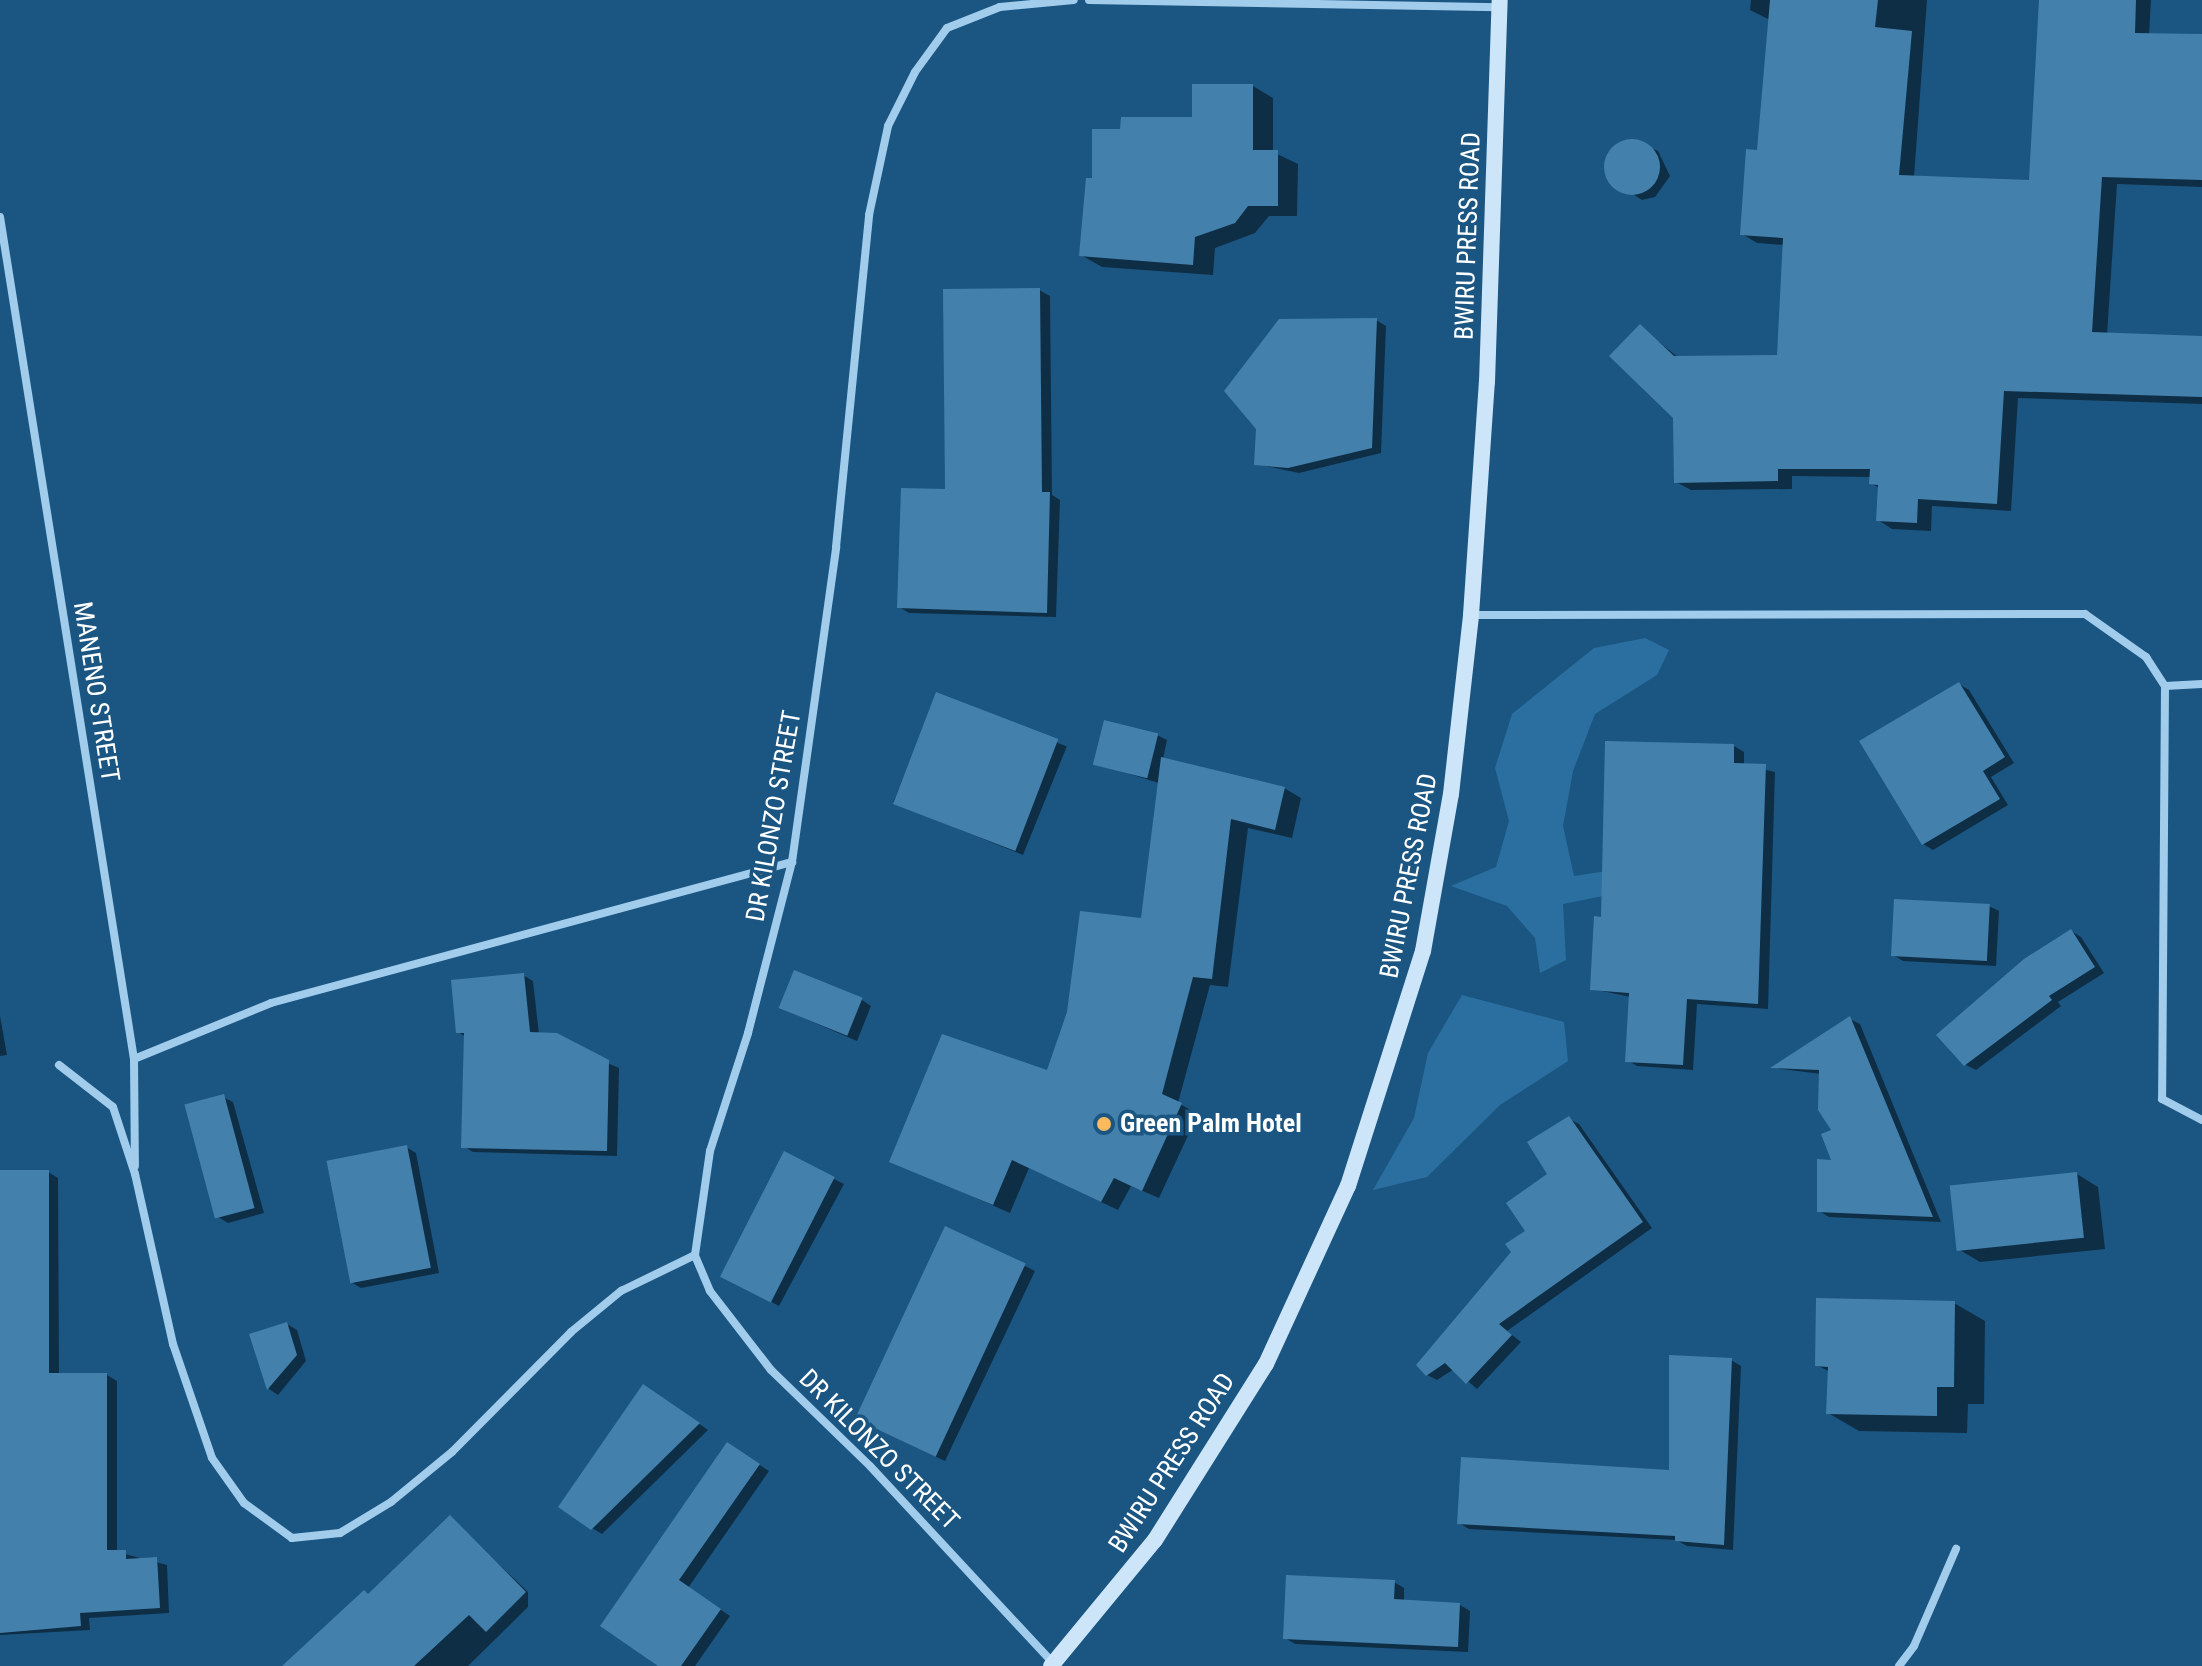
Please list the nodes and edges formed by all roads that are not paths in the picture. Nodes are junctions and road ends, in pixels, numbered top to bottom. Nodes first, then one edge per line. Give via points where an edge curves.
1 (1074, 0) edge
2 (1089, 0) edge
3 (997, 4) edge
4 (1499, 4) edge
5 (0, 217) edge
6 (1471, 615) junction
7 (2202, 684) edge
8 (2165, 686) junction
9 (792, 862) junction
10 (134, 1059) junction
11 (59, 1065) dead end
12 (2202, 1120) edge
13 (135, 1174) junction
14 (695, 1255) junction
15 (1956, 1549) dead end
16 (1053, 1665) edge
17 (1899, 1666) edge

1 - 3 street, DR KILONZO STREET
2 - 4 street
3 - 9 street, DR KILONZO STREET via 947,28 915,72 888,126 869,215 836,547
4 - 6 street, BWIRU PRESS ROAD via 1487,382
5 - 10 street, MANENO STREET
6 - 8 street via 2085,614 2146,657
6 - 16 street, BWIRU PRESS ROAD via 1451,794 1423,951 1348,1186 1266,1364 1155,1540
7 - 8 street
8 - 12 street via 2162,1099
9 - 10 street via 271,1003
9 - 14 street, DR KILONZO STREET via 748,1033 710,1151
10 - 13 street, MANENO STREET
11 - 13 street via 113,1107
13 - 14 street via 173,1344 212,1458 244,1503 292,1538 340,1533 391,1502 452,1452 571,1332 621,1291
14 - 16 street, DR KILONZO STREET via 710,1291 771,1370 870,1466
15 - 17 street via 1914,1646

